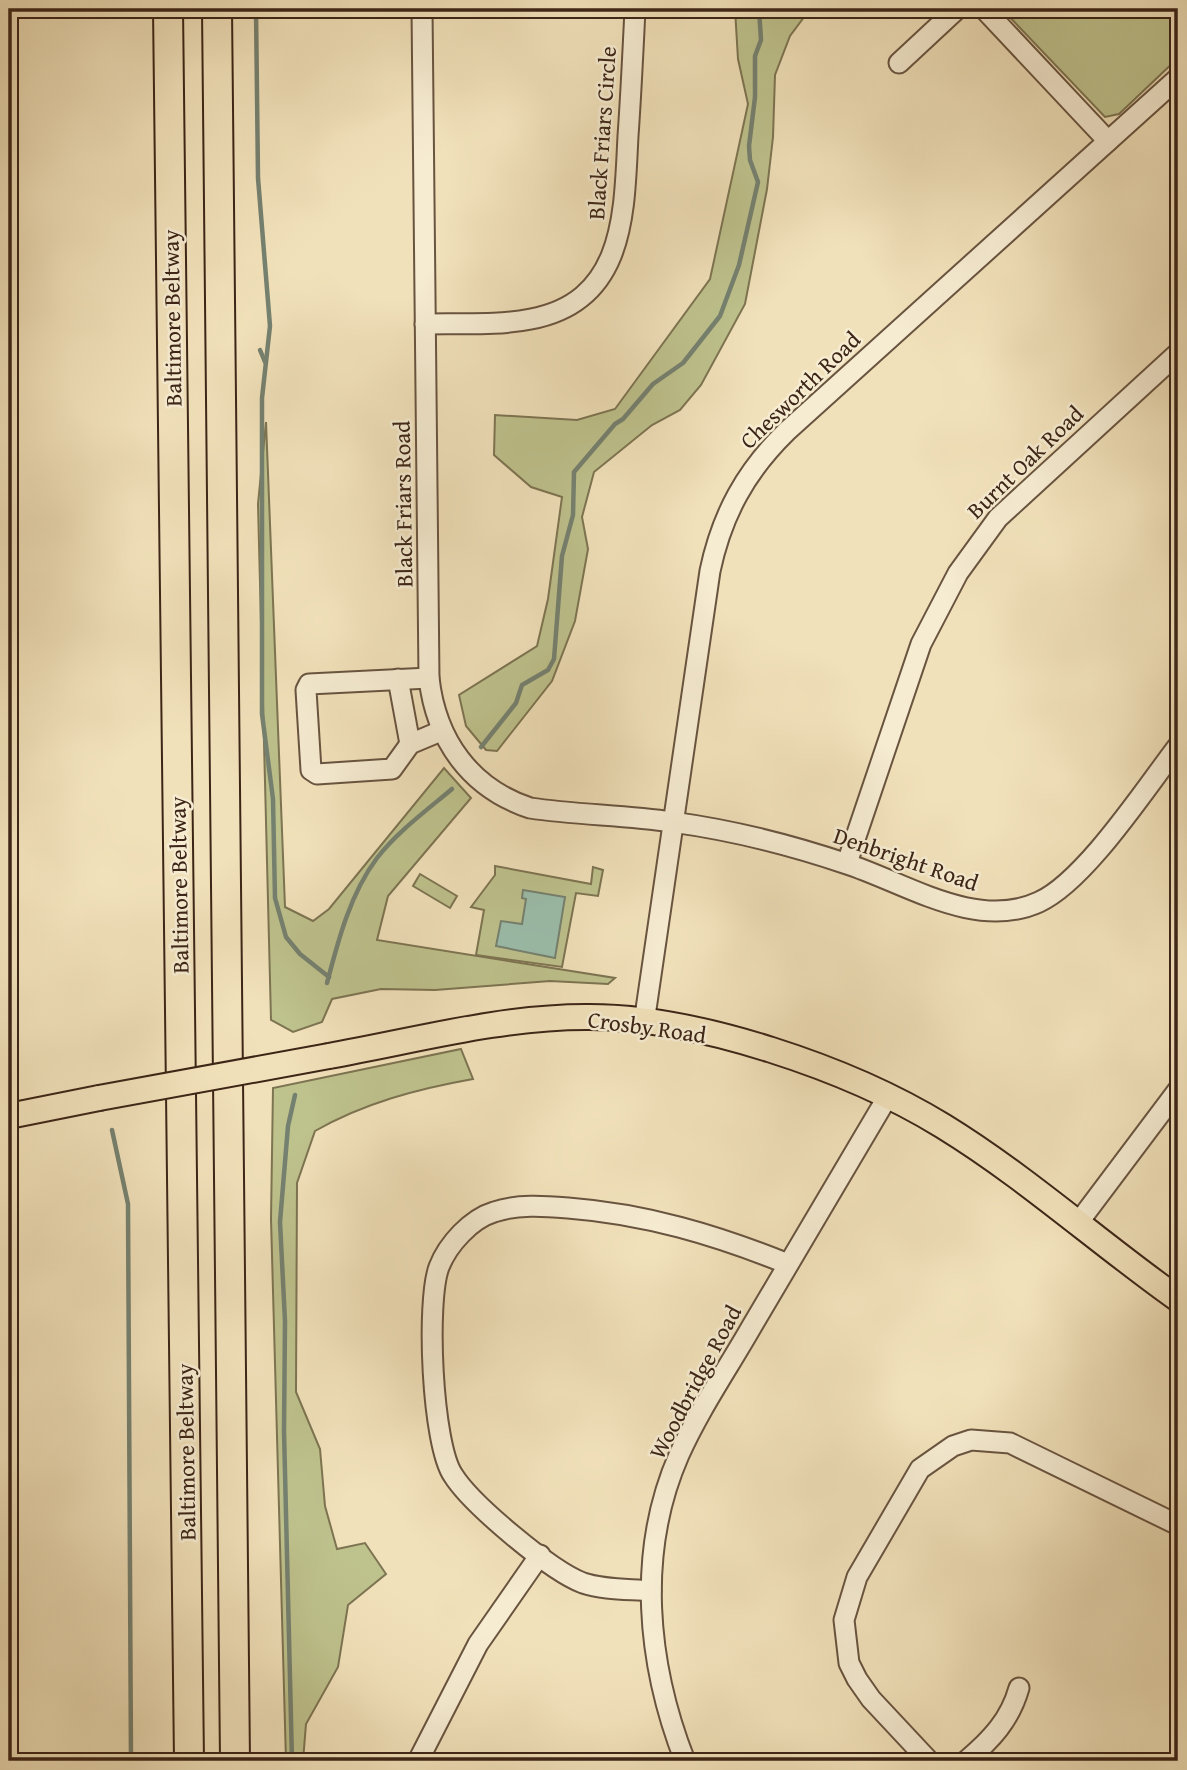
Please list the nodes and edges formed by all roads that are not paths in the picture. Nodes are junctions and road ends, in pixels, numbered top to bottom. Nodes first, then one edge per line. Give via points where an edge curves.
1 (168, 9) edge
2 (217, 9) edge
3 (422, 9) edge
4 (635, 9) edge
5 (957, 9) edge
6 (984, 9) edge
7 (899, 63) dead end
8 (1178, 78) edge
9 (1108, 141) junction
10 (425, 324) junction
11 (1178, 353) edge
12 (429, 678) junction
13 (398, 679) junction
14 (441, 731) junction
15 (411, 744) junction
16 (1178, 746) edge
17 (674, 822) junction
18 (847, 863) junction
19 (644, 1023) junction
20 (1178, 1090) edge
21 (888, 1096) junction
22 (9, 1116) edge
23 (1077, 1223) junction
24 (788, 1264) junction
25 (1178, 1299) edge
26 (1178, 1525) edge
27 (541, 1555) junction
28 (187, 1581) junction
29 (651, 1591) junction
30 (1019, 1688) dead end
31 (235, 1692) junction
32 (170, 1761) edge
33 (189, 1761) edge
34 (235, 1761) edge
35 (242, 1761) edge
36 (418, 1761) edge
37 (685, 1761) edge
38 (929, 1761) edge
39 (966, 1761) edge

1 - 28 highway, Baltimore Beltway
2 - 31 highway, Baltimore Beltway
3 - 10 street, Black Friars Road
4 - 10 street, Black Friars Circle via 624,213 611,260 597,281 580,299 533,319
5 - 7 street
6 - 9 street
8 - 9 street, Chesworth Road
9 - 17 street, Chesworth Road via 788,431 750,472 723,519 716,543
10 - 12 street, Black Friars Road
11 - 18 street, Burnt Oak Road via 998,517 958,573 921,644
12 - 13 street
12 - 14 street, Black Friars Road
13 - 15 street
13 - 15 street via 309,684 311,770 317,774 392,769
14 - 15 street
14 - 17 street, Black Friars Road via 460,762 491,791 510,801 558,812
16 - 18 street, Denbright Road via 1069,883 1036,904 968,909
17 - 18 street, Denbright Road via 757,838
17 - 19 street, Chesworth Road
19 - 21 main road, Crosby Road via 736,1041
19 - 22 main road, Crosby Road, bridge via 587,1017 488,1025
20 - 23 street
21 - 23 main road, Crosby Road via 942,1125
21 - 24 street, Woodbridge Road
23 - 25 main road, Crosby Road
24 - 27 street via 699,1230 598,1210 516,1207 494,1212 462,1234 447,1251 435,1284 435,1407 443,1454 465,1492
24 - 29 street, Woodbridge Road via 679,1455 658,1522
26 - 38 street via 1010,1443 971,1440 953,1446 920,1469 857,1577 844,1620 849,1663 857,1679
27 - 29 street via 582,1583
27 - 36 street via 485,1633
28 - 32 highway
28 - 33 highway, Baltimore Beltway
29 - 37 street, Woodbridge Road via 658,1671
30 - 39 street via 1002,1727
31 - 34 highway, Baltimore Beltway
31 - 35 highway

